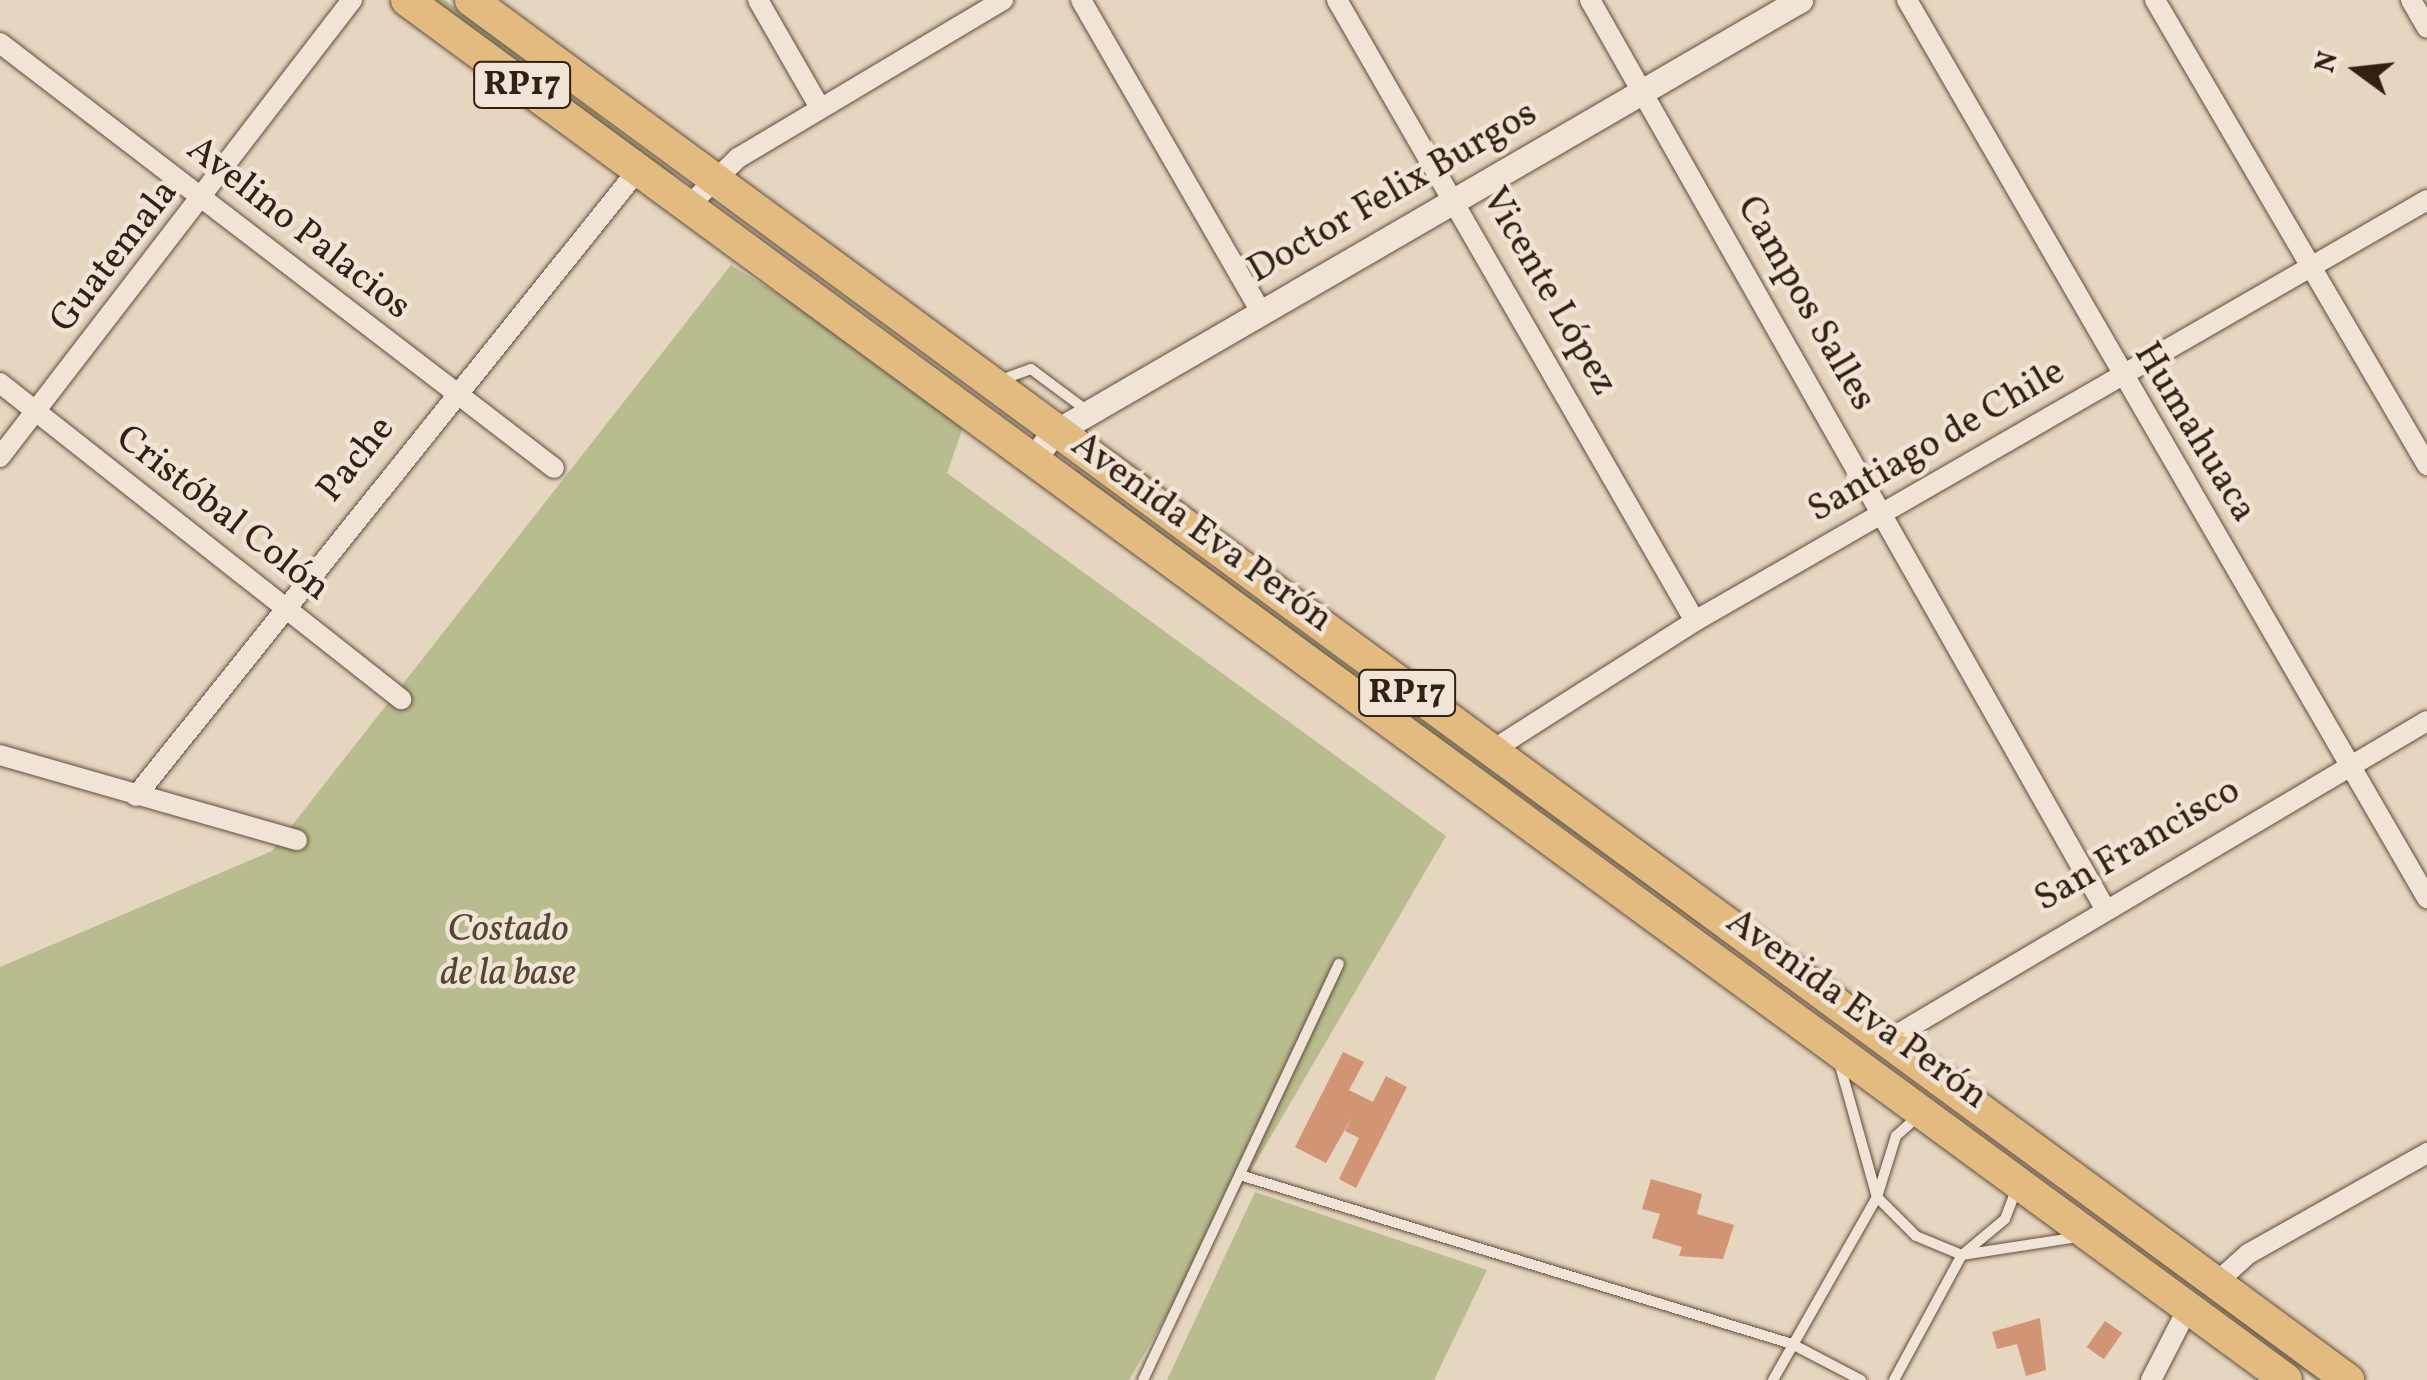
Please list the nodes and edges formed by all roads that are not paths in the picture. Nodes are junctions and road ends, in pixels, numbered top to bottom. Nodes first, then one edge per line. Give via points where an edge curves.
1 (352, 0) edge
2 (406, 0) edge
3 (471, 0) edge
4 (758, 0) edge
5 (1003, 0) edge
6 (1081, 0) edge
7 (1337, 0) edge
8 (1590, 0) edge
9 (1800, 0) edge
10 (1907, 0) edge
11 (2155, 0) edge
12 (2411, 0) edge
13 (2427, 28) edge
14 (0, 43) edge
15 (1642, 90) junction
16 (819, 106) junction
17 (637, 171) junction
18 (714, 180) junction
19 (205, 200) junction
20 (1454, 200) junction
21 (2427, 200) edge
22 (686, 208) junction
23 (2311, 268) junction
24 (1262, 312) junction
25 (2119, 377) junction
26 (0, 383) edge
27 (988, 386) junction
28 (454, 396) junction
29 (37, 413) junction
30 (1090, 413) junction
31 (1042, 448) junction
32 (0, 457) edge
33 (2427, 464) edge
34 (554, 468) dead end
35 (1885, 514) junction
36 (284, 607) junction
37 (1696, 621) junction
38 (401, 699) dead end
39 (2427, 721) edge
40 (1488, 753) junction
41 (0, 755) edge
42 (2351, 765) junction
43 (136, 796) junction
44 (297, 840) dead end
45 (2427, 898) edge
46 (2104, 905) junction
47 (1339, 964) dead end
48 (1888, 1040) junction
49 (1833, 1042) junction
50 (1928, 1112) junction
51 (1991, 1115) junction
52 (2019, 1135) junction
53 (2427, 1153) edge
54 (1243, 1176) junction
55 (2018, 1181) junction
56 (1877, 1198) junction
57 (2091, 1236) junction
58 (1962, 1255) junction
59 (2216, 1283) junction
60 (2188, 1308) junction
61 (1792, 1344) junction
62 (1143, 1380) edge
63 (1773, 1380) edge
64 (1861, 1380) edge
65 (1894, 1380) edge
66 (2151, 1380) edge
67 (2286, 1380) edge
68 (2348, 1380) edge

1 - 19 street, Guatemala
2 - 17 main road, Avenida Eva Perón / RP17
3 - 18 main road, Avenida Eva Perón / RP17
4 - 16 street
5 - 16 street
6 - 24 street
7 - 20 street, Vicente López
8 - 15 street, Campos Salles
9 - 15 street, Doctor Felix Burgos
10 - 25 street, Humahuaca
11 - 23 street
12 - 13 street
14 - 19 street, Avelino Palacios
15 - 20 street, Doctor Felix Burgos
15 - 35 street, Campos Salles
16 - 18 street
17 - 22 main road, Avenida Eva Perón / RP17
17 - 28 street, Pache
18 - 22 street
18 - 27 main road, Avenida Eva Perón / RP17
19 - 28 street, Avelino Palacios
19 - 29 street, Guatemala
20 - 24 street, Doctor Felix Burgos
20 - 37 street, Vicente López
21 - 23 street, Santiago de Chile
22 - 31 main road, Avenida Eva Perón / RP17
23 - 25 street, Santiago de Chile
23 - 33 street
24 - 30 street, Doctor Felix Burgos
25 - 35 street, Santiago de Chile
25 - 42 street, Humahuaca
26 - 29 street, Cristóbal Colón
27 - 30 lane via 1031,370
27 - 31 main road, Avenida Eva Perón / RP17
28 - 34 street, Avelino Palacios
28 - 36 street, Pache
29 - 32 street, Guatemala
29 - 36 street, Cristóbal Colón
30 - 31 street, Doctor Felix Burgos
31 - 40 main road, Avenida Eva Perón / RP17
31 - 49 main road, Avenida Eva Perón / RP17
35 - 37 street, Santiago de Chile
35 - 46 street, Campos Salles
36 - 38 street, Cristóbal Colón
36 - 43 street, Pache
37 - 40 street, Santiago de Chile
39 - 42 street, San Francisco
40 - 48 main road, Avenida Eva Perón / RP17
41 - 43 street
42 - 45 street, Humahuaca
42 - 46 street, San Francisco
43 - 44 street
46 - 48 street, San Francisco
47 - 54 lane
48 - 51 main road, Avenida Eva Perón / RP17
49 - 50 main road, Avenida Eva Perón / RP17
49 - 56 lane
50 - 51 lane
50 - 55 main road, Avenida Eva Perón / RP17
50 - 56 lane via 1896,1136
51 - 52 main road, Avenida Eva Perón / RP17
52 - 55 lane
52 - 59 main road, Avenida Eva Perón / RP17
53 - 59 street via 2248,1254
54 - 61 lane
54 - 62 lane
55 - 57 main road, Avenida Eva Perón / RP17
55 - 58 lane via 2006,1219
56 - 58 lane via 1916,1236
56 - 61 lane
57 - 58 lane
57 - 60 main road, Avenida Eva Perón / RP17
58 - 65 lane
59 - 68 main road, Avenida Eva Perón / RP17
60 - 66 street
60 - 67 main road, Avenida Eva Perón / RP17
61 - 63 lane
61 - 64 lane

